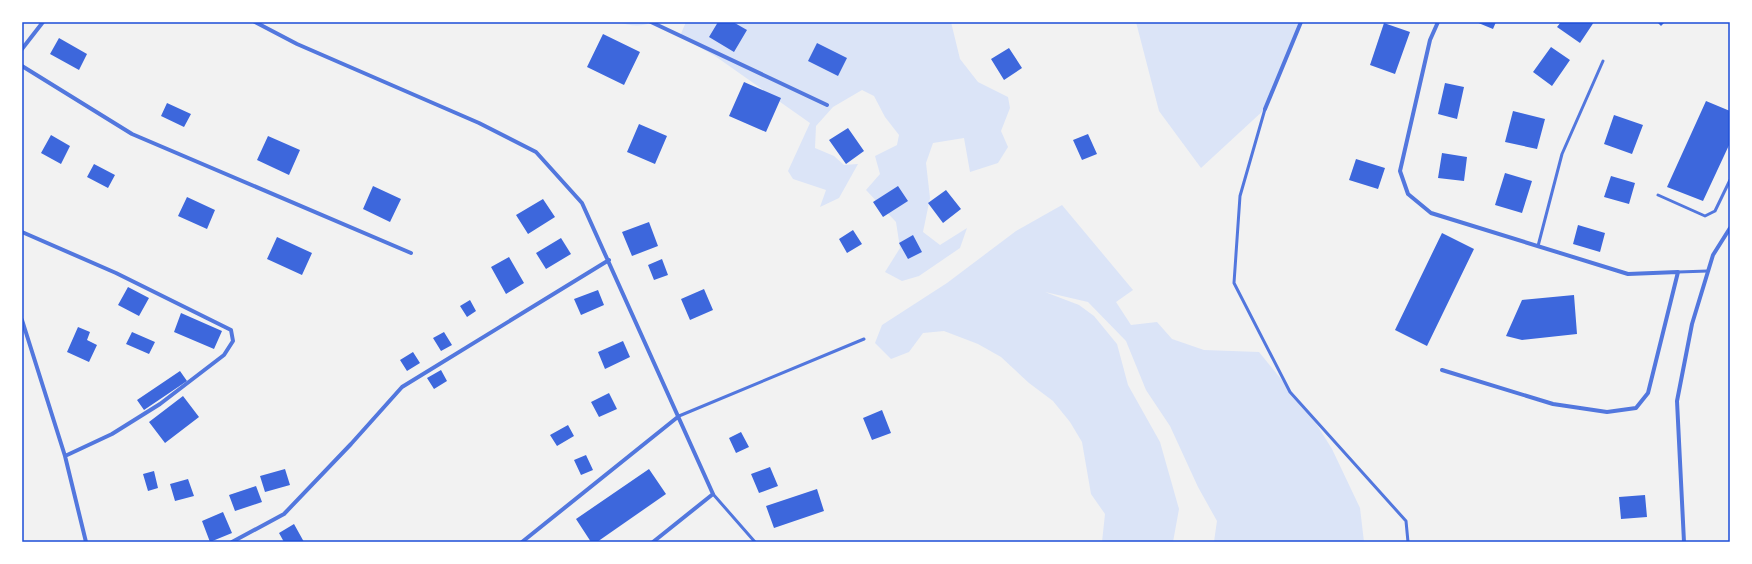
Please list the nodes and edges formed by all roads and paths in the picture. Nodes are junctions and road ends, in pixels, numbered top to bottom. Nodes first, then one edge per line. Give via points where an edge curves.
1 (43, 22) edge
2 (255, 22) edge
3 (651, 22) edge
4 (1301, 22) edge
5 (1438, 22) edge
6 (22, 49) edge
7 (1603, 61) dead end
8 (22, 66) edge
9 (827, 105) dead end
10 (1265, 109) joint
11 (1730, 180) edge
12 (1658, 195) dead end
13 (1730, 228) edge
14 (22, 232) edge
15 (1538, 246) junction
16 (411, 253) dead end
17 (609, 260) junction
18 (1708, 271) junction
19 (1678, 272) junction
20 (22, 320) edge
21 (864, 339) dead end
22 (1442, 370) dead end
23 (679, 416) junction
24 (65, 456) junction
25 (713, 494) junction
26 (86, 542) edge
27 (232, 542) edge
28 (522, 542) edge
29 (653, 542) edge
30 (755, 542) edge
31 (1408, 542) edge
32 (1684, 542) edge

1 - 6 street
2 - 17 street via 297,44 479,123 536,152 582,203
3 - 9 street
4 - 10 street
5 - 15 street via 1430,40 1400,171 1408,194 1430,213
7 - 15 lane via 1562,154
8 - 16 street via 132,134
10 - 31 lane via 1240,196 1234,283 1290,392 1406,521
11 - 12 lane via 1716,211 1705,216
13 - 18 street via 1713,255
14 - 24 street via 116,273 231,330 234,341 224,355 160,404 112,434
15 - 19 street via 1628,274
17 - 23 street
17 - 27 street via 402,387 284,514
18 - 19 lane
18 - 32 street via 1692,324 1677,401
19 - 22 street via 1648,393 1636,408 1607,412 1553,404
20 - 24 street
21 - 23 lane
23 - 25 street
23 - 28 street
24 - 26 street
25 - 29 street
25 - 30 lane

